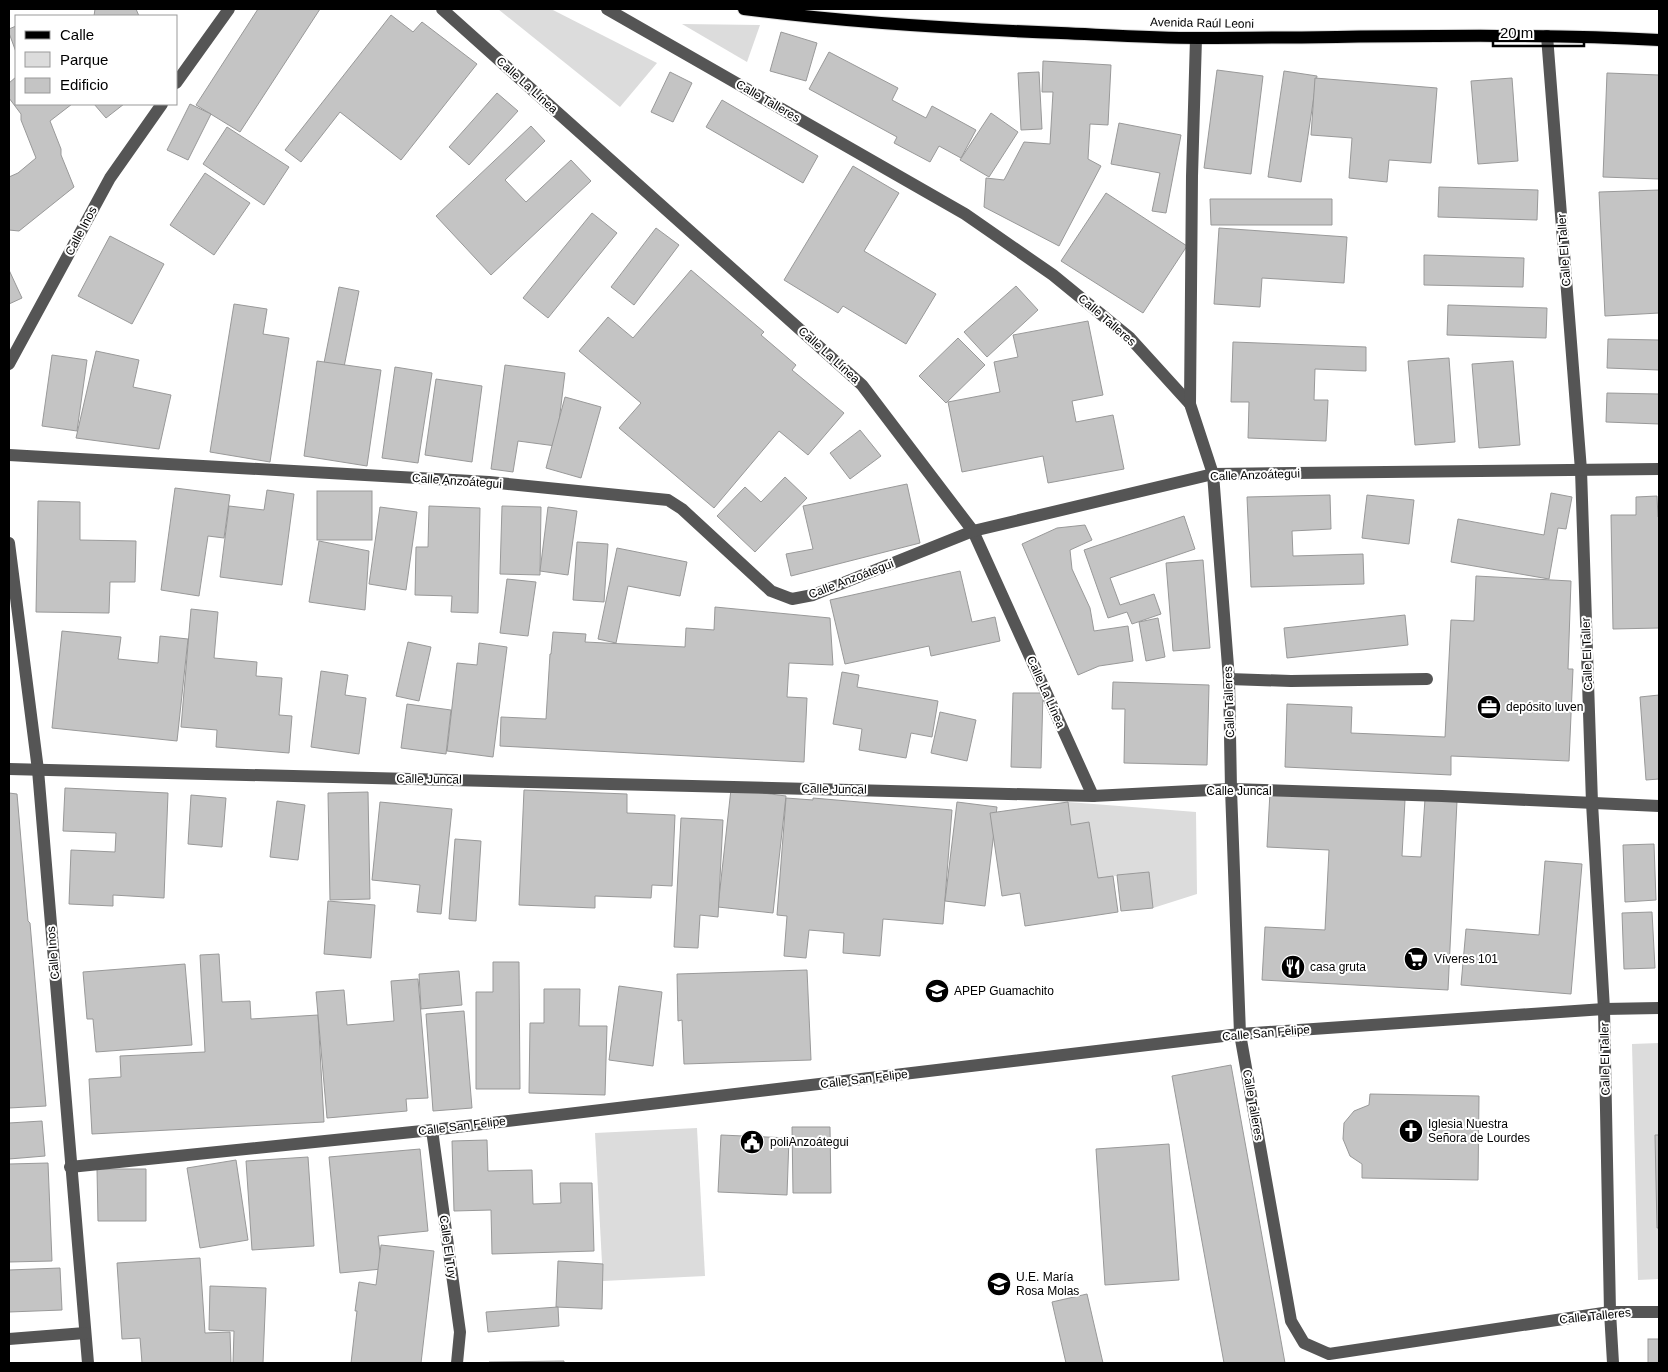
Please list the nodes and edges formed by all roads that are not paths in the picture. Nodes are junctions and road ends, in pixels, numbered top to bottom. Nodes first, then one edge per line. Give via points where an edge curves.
1 (229, 9) edge
2 (442, 9) edge
3 (608, 9) edge
4 (744, 9) edge
5 (1547, 36) junction
6 (1196, 38) junction
7 (1659, 40) edge
8 (178, 80) edge
9 (161, 105) edge
10 (9, 364) edge
11 (1190, 404) junction
12 (9, 455) edge
13 (1659, 469) edge
14 (1581, 470) junction
15 (1213, 474) junction
16 (973, 530) junction
17 (9, 543) edge
18 (1229, 679) junction
19 (1428, 679) dead end
20 (9, 769) edge
21 (38, 770) junction
22 (1231, 789) junction
23 (1093, 796) junction
24 (1592, 803) junction
25 (1659, 806) edge
26 (1659, 1008) edge
27 (1604, 1010) junction
28 (1240, 1034) junction
29 (432, 1130) junction
30 (70, 1167) junction
31 (1610, 1312) junction
32 (1659, 1312) edge
33 (85, 1333) junction
34 (9, 1338) edge
35 (88, 1363) edge
36 (457, 1363) edge
37 (1613, 1363) edge

1 - 8 street
2 - 16 street, Calle La Línea via 862,385
3 - 11 street, Calle Talleres via 965,214 1053,275 1130,338
4 - 6 main road, Avenida Raúl Leoni via 903,25
5 - 6 main road, Avenida Raúl Leoni
5 - 7 main road, Avenida Raúl Leoni
5 - 14 street, Calle El Taller
6 - 11 street
9 - 10 street, Calle Inos via 110,178
11 - 15 street, Calle Talleres
12 - 16 street, Calle Anzoátegui via 489,482 668,500 682,509 771,591 792,599 812,595
13 - 14 street, Calle Anzoátegui
14 - 15 street, Calle Anzoátegui
14 - 24 street, Calle El Taller
15 - 16 street, Calle Anzoátegui
15 - 18 street, Calle Talleres
16 - 23 street, Calle La Línea
17 - 21 street, Calle Inos
18 - 19 street
18 - 22 street, Calle Talleres
20 - 21 street, Calle Juncal
21 - 23 street, Calle Juncal
21 - 30 street, Calle Inos
22 - 23 street, Calle Juncal
22 - 24 street, Calle Juncal
22 - 28 street, Calle Talleres
24 - 25 street, Calle Juncal
24 - 27 street, Calle El Taller
26 - 27 street, Calle San Felipe
27 - 28 street, Calle San Felipe
27 - 31 street, Calle El Taller
28 - 29 street, Calle San Felipe
28 - 31 street, Calle Talleres via 1291,1322 1304,1343 1329,1354
29 - 30 street, Calle San Felipe
29 - 36 street, Calle El Tuy via 460,1332
30 - 33 street, Calle Inos
31 - 32 street, Calle Talleres
31 - 37 street, Calle El Taller
33 - 34 street
33 - 35 street, Calle Inos

